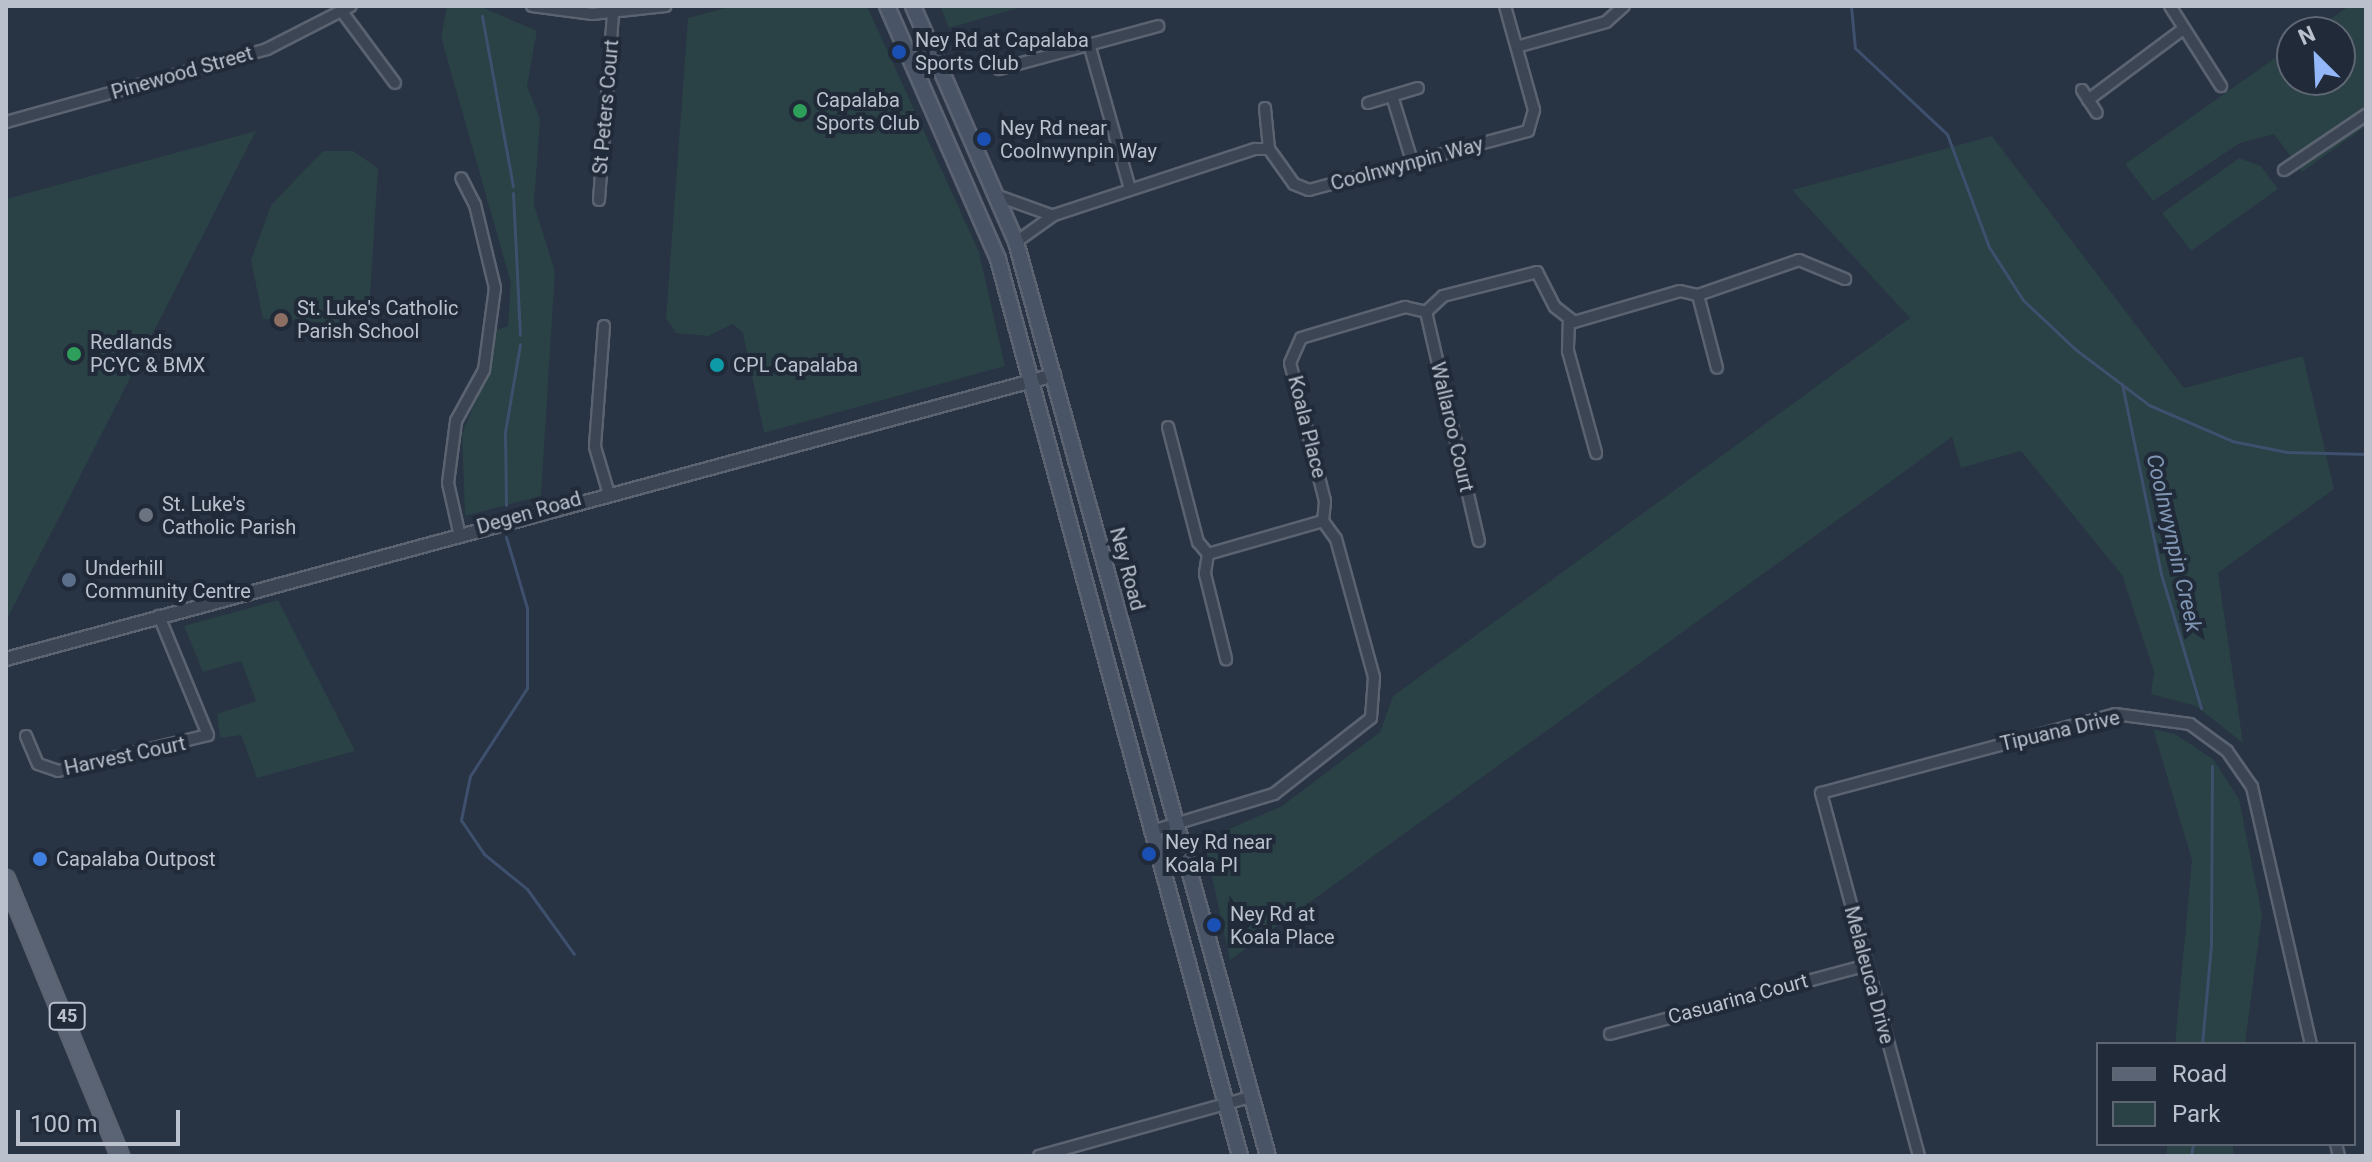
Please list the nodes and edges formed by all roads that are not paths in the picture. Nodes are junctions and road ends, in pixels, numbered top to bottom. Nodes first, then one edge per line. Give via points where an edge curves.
1 (532, 6) edge
2 (666, 6) edge
3 (887, 6) edge
4 (913, 6) edge
5 (1505, 6) edge
6 (1624, 6) edge
7 (2170, 6) edge
8 (347, 9) edge
9 (613, 14) junction
10 (1158, 26) dead end
11 (2182, 30) junction
12 (1089, 44) junction
13 (1520, 46) junction
14 (999, 69) dead end
15 (395, 83) dead end
16 (2221, 86) dead end
17 (1418, 88) dead end
18 (1393, 99) junction
19 (1368, 103) dead end
20 (1265, 108) dead end
21 (2097, 113) dead end
22 (2366, 115) edge
23 (6, 122) edge
24 (1269, 149) junction
25 (1411, 158) junction
26 (2284, 170) dead end
27 (461, 178) dead end
28 (1130, 189) junction
29 (998, 196) junction
30 (599, 200) dead end
31 (1054, 215) junction
32 (1016, 242) junction
33 (1845, 279) dead end
34 (1698, 295) junction
35 (1426, 312) junction
36 (1569, 319) junction
37 (604, 326) dead end
38 (1717, 368) dead end
39 (1054, 375) junction
40 (1030, 382) junction
41 (1168, 427) dead end
42 (1596, 453) dead end
43 (608, 491) junction
44 (1323, 521) junction
45 (459, 532) junction
46 (1479, 541) dead end
47 (1208, 554) junction
48 (159, 616) junction
49 (6, 659) edge
50 (1226, 659) dead end
51 (26, 736) dead end
52 (1821, 793) joint
53 (1176, 824) junction
54 (1152, 831) junction
55 (6, 879) edge
56 (1867, 965) junction
57 (1610, 1034) dead end
58 (2311, 1042) edge
59 (1251, 1097) junction
60 (1226, 1105) junction
61 (120, 1156) edge
62 (1039, 1156) edge
63 (1240, 1156) edge
64 (1268, 1156) edge
65 (1919, 1156) edge

1 - 9 street
2 - 9 street
3 - 40 main road via 998,259
4 - 29 main road, Ney Road
5 - 13 street, Coolnwynpin Way
6 - 13 street via 1606,22
7 - 11 street
8 - 15 street
8 - 23 street, Pinewood Street via 267,49
9 - 30 street, St Peters Court
10 - 12 street
11 - 16 street
11 - 21 street via 2085,95
12 - 14 street
12 - 28 street
13 - 25 street, Coolnwynpin Way via 1535,119 1528,131
17 - 18 street
18 - 19 street
18 - 25 street
20 - 24 street, Coolnwynpin Way
22 - 26 street
24 - 25 street, Coolnwynpin Way via 1294,184 1309,190
24 - 28 street
27 - 45 street via 495,288 484,370 456,421 448,483
28 - 31 street
29 - 31 street
29 - 32 main road, Ney Road
31 - 32 street
32 - 39 main road, Ney Road
33 - 34 street via 1799,260
34 - 36 street via 1680,291
34 - 38 street
35 - 36 street via 1443,296 1537,272
35 - 44 street, Koala Place via 1405,307 1293,344 1290,363 1325,501
35 - 46 street, Wallaroo Court
36 - 42 street via 1565,339
37 - 43 street via 595,447
39 - 40 street, Degen Road
39 - 53 main road, Ney Road
40 - 43 street, Degen Road
40 - 54 main road
41 - 47 street via 1198,542
43 - 45 street, Degen Road
44 - 47 street
44 - 53 street, Koala Place via 1336,539 1374,677 1371,718 1298,781
45 - 48 street, Degen Road
47 - 50 street via 1205,574
48 - 49 street, Degen Road
48 - 51 street, Harvest Court via 208,735 58,771 38,764
52 - 56 street, Melaleuca Drive
52 - 58 street, Tipuana Drive via 2115,714 2190,724 2227,751 2252,787
53 - 54 street, Koala Place
53 - 59 main road, Ney Road
54 - 60 main road
55 - 61 main road, 45
56 - 57 street, Casuarina Court
56 - 65 street, Melaleuca Drive
59 - 60 street
59 - 64 main road, Ney Road
60 - 62 street
60 - 63 main road

